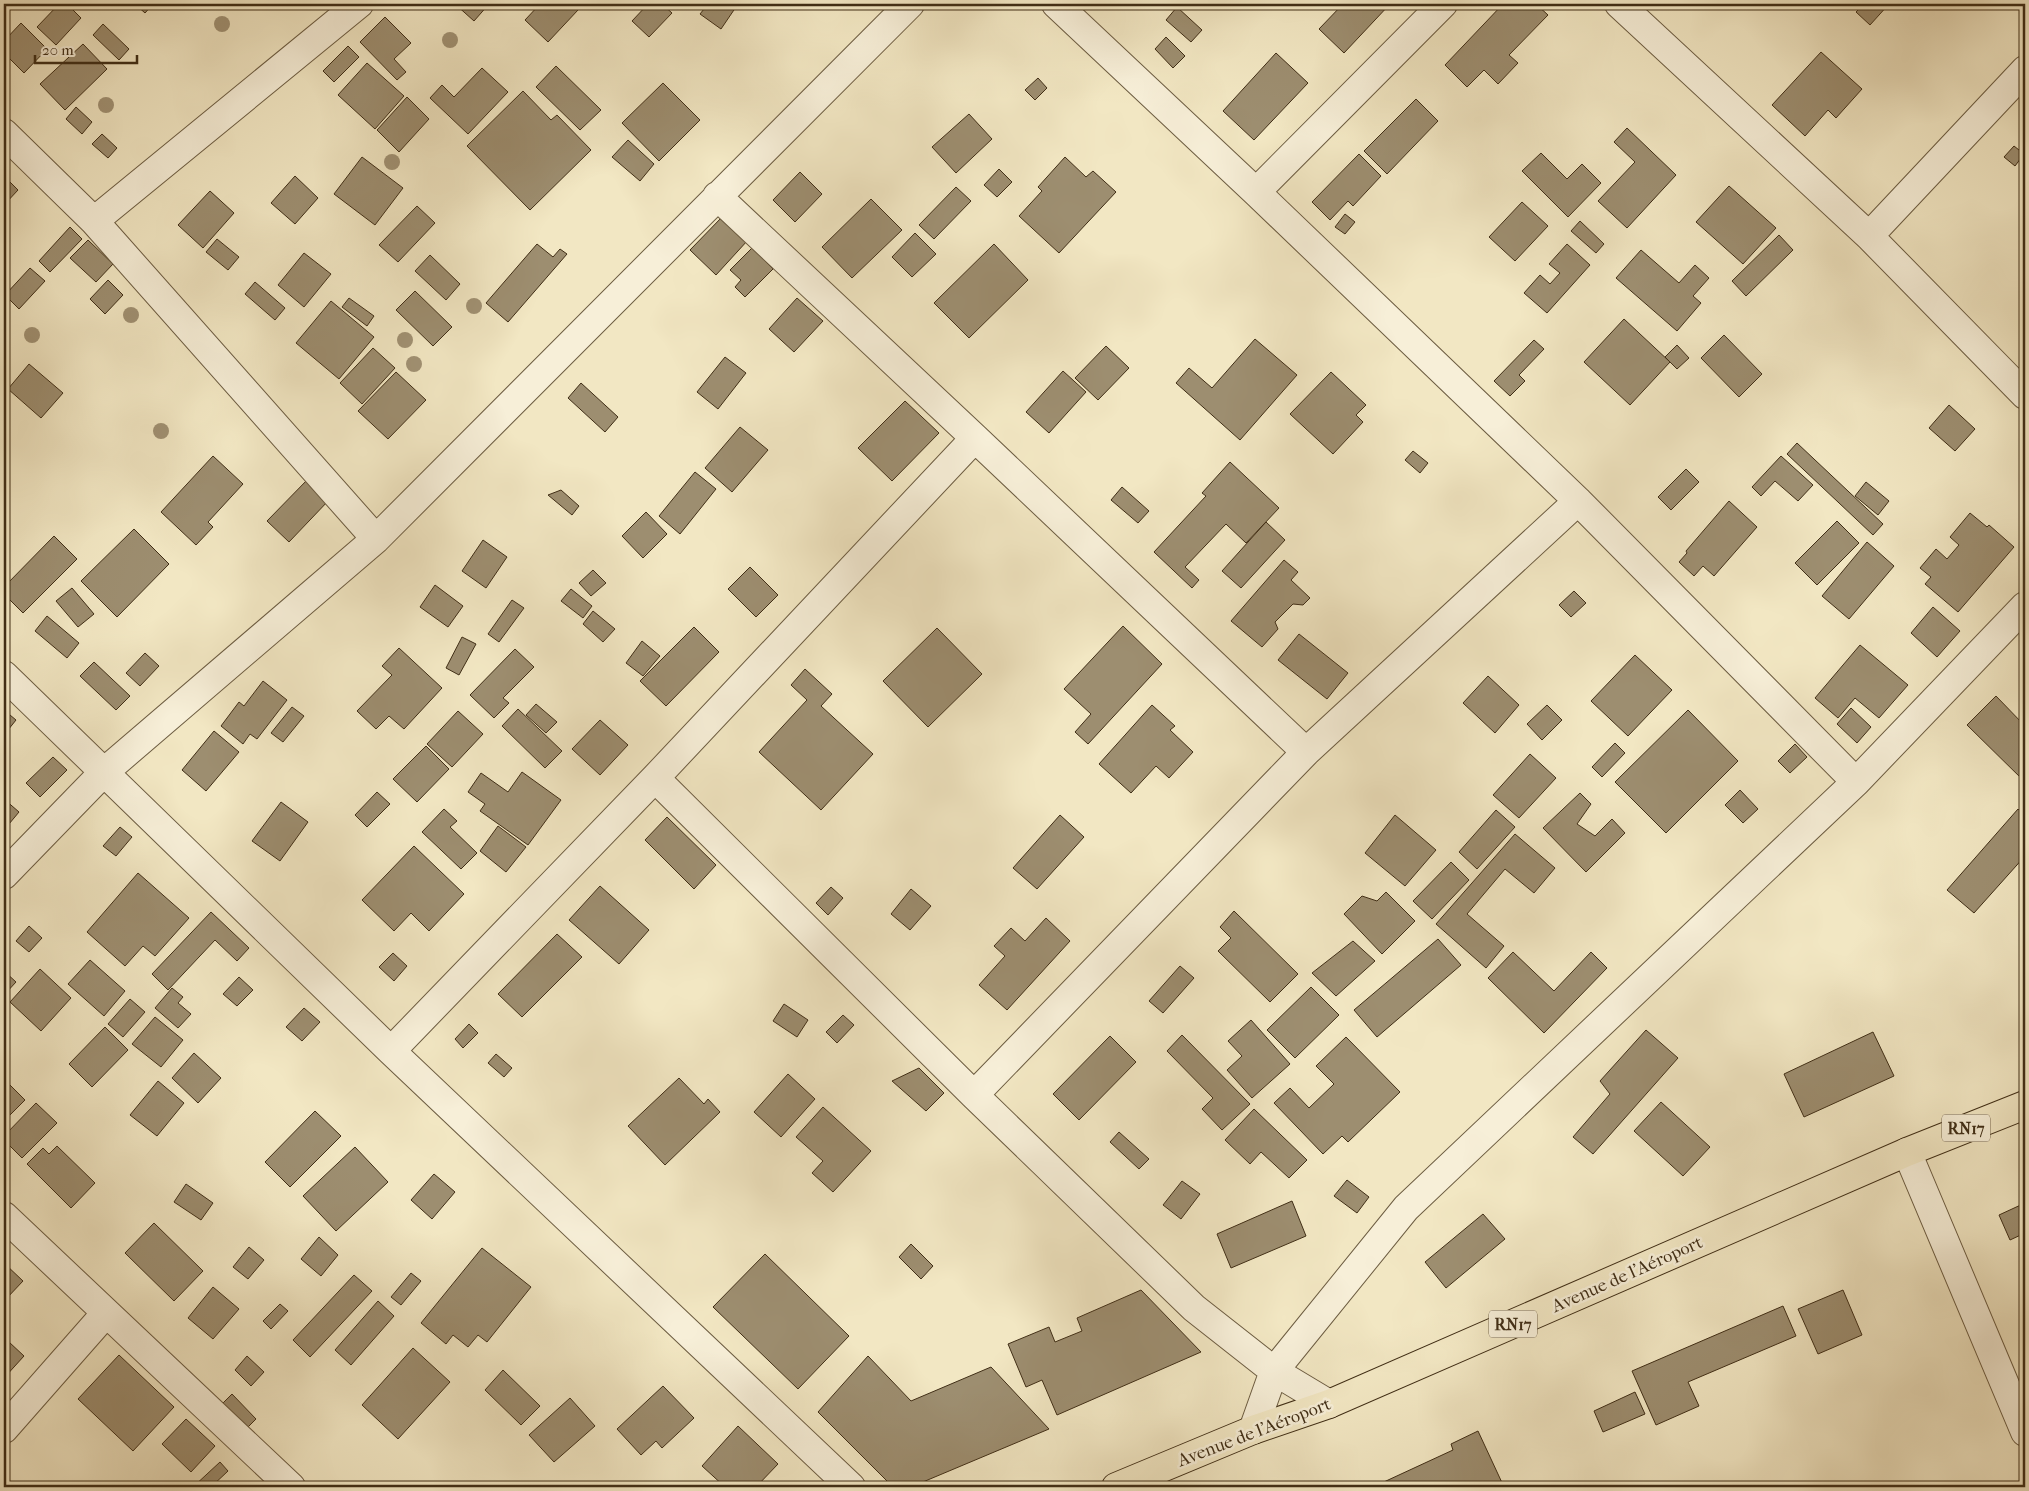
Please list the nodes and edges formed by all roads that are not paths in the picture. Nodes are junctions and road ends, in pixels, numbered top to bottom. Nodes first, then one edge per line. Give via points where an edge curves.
1 (359, 4) edge
2 (910, 4) edge
3 (1056, 4) edge
4 (1442, 4) edge
5 (1619, 4) edge
6 (2025, 70) edge
7 (4, 133) edge
8 (1256, 192) junction
9 (717, 196) junction
10 (94, 221) junction
11 (1869, 236) junction
12 (2025, 395) edge
13 (975, 438) junction
14 (1578, 501) junction
15 (376, 539) junction
16 (2025, 606) edge
17 (4, 675) edge
18 (1306, 752) junction
19 (103, 773) junction
20 (655, 778) junction
21 (1856, 782) junction
22 (4, 875) edge
23 (391, 1050) junction
24 (974, 1095) junction
25 (2025, 1105) edge
26 (1907, 1152) junction
27 (4, 1216) edge
28 (106, 1313) junction
29 (1274, 1371) junction
30 (1329, 1404) junction
31 (4, 1429) edge
32 (1253, 1430) junction
33 (2025, 1432) edge
34 (291, 1487) edge
35 (851, 1487) edge
36 (1116, 1487) edge

1 - 10 street
2 - 9 street
3 - 8 street
4 - 8 street
5 - 11 street
6 - 11 street
7 - 10 street
8 - 14 street
9 - 13 street
9 - 15 street
10 - 15 street
11 - 12 street
13 - 18 street
13 - 20 street
14 - 18 street
14 - 21 street
15 - 19 street
16 - 21 street
17 - 19 street
18 - 24 street
19 - 22 street
19 - 23 street
20 - 23 street
20 - 24 street
21 - 29 street via 1406,1208
23 - 35 street
24 - 29 street via 1194,1308
25 - 26 main road, Avenue de l'Aéroport / RN17
26 - 30 main road, Avenue de l'Aéroport / RN17
26 - 33 street
27 - 28 street
28 - 31 street
28 - 34 street
29 - 30 street
29 - 32 street
30 - 32 main road, Avenue de l'Aéroport / RN17
32 - 36 main road, Avenue de l'Aéroport / RN17

